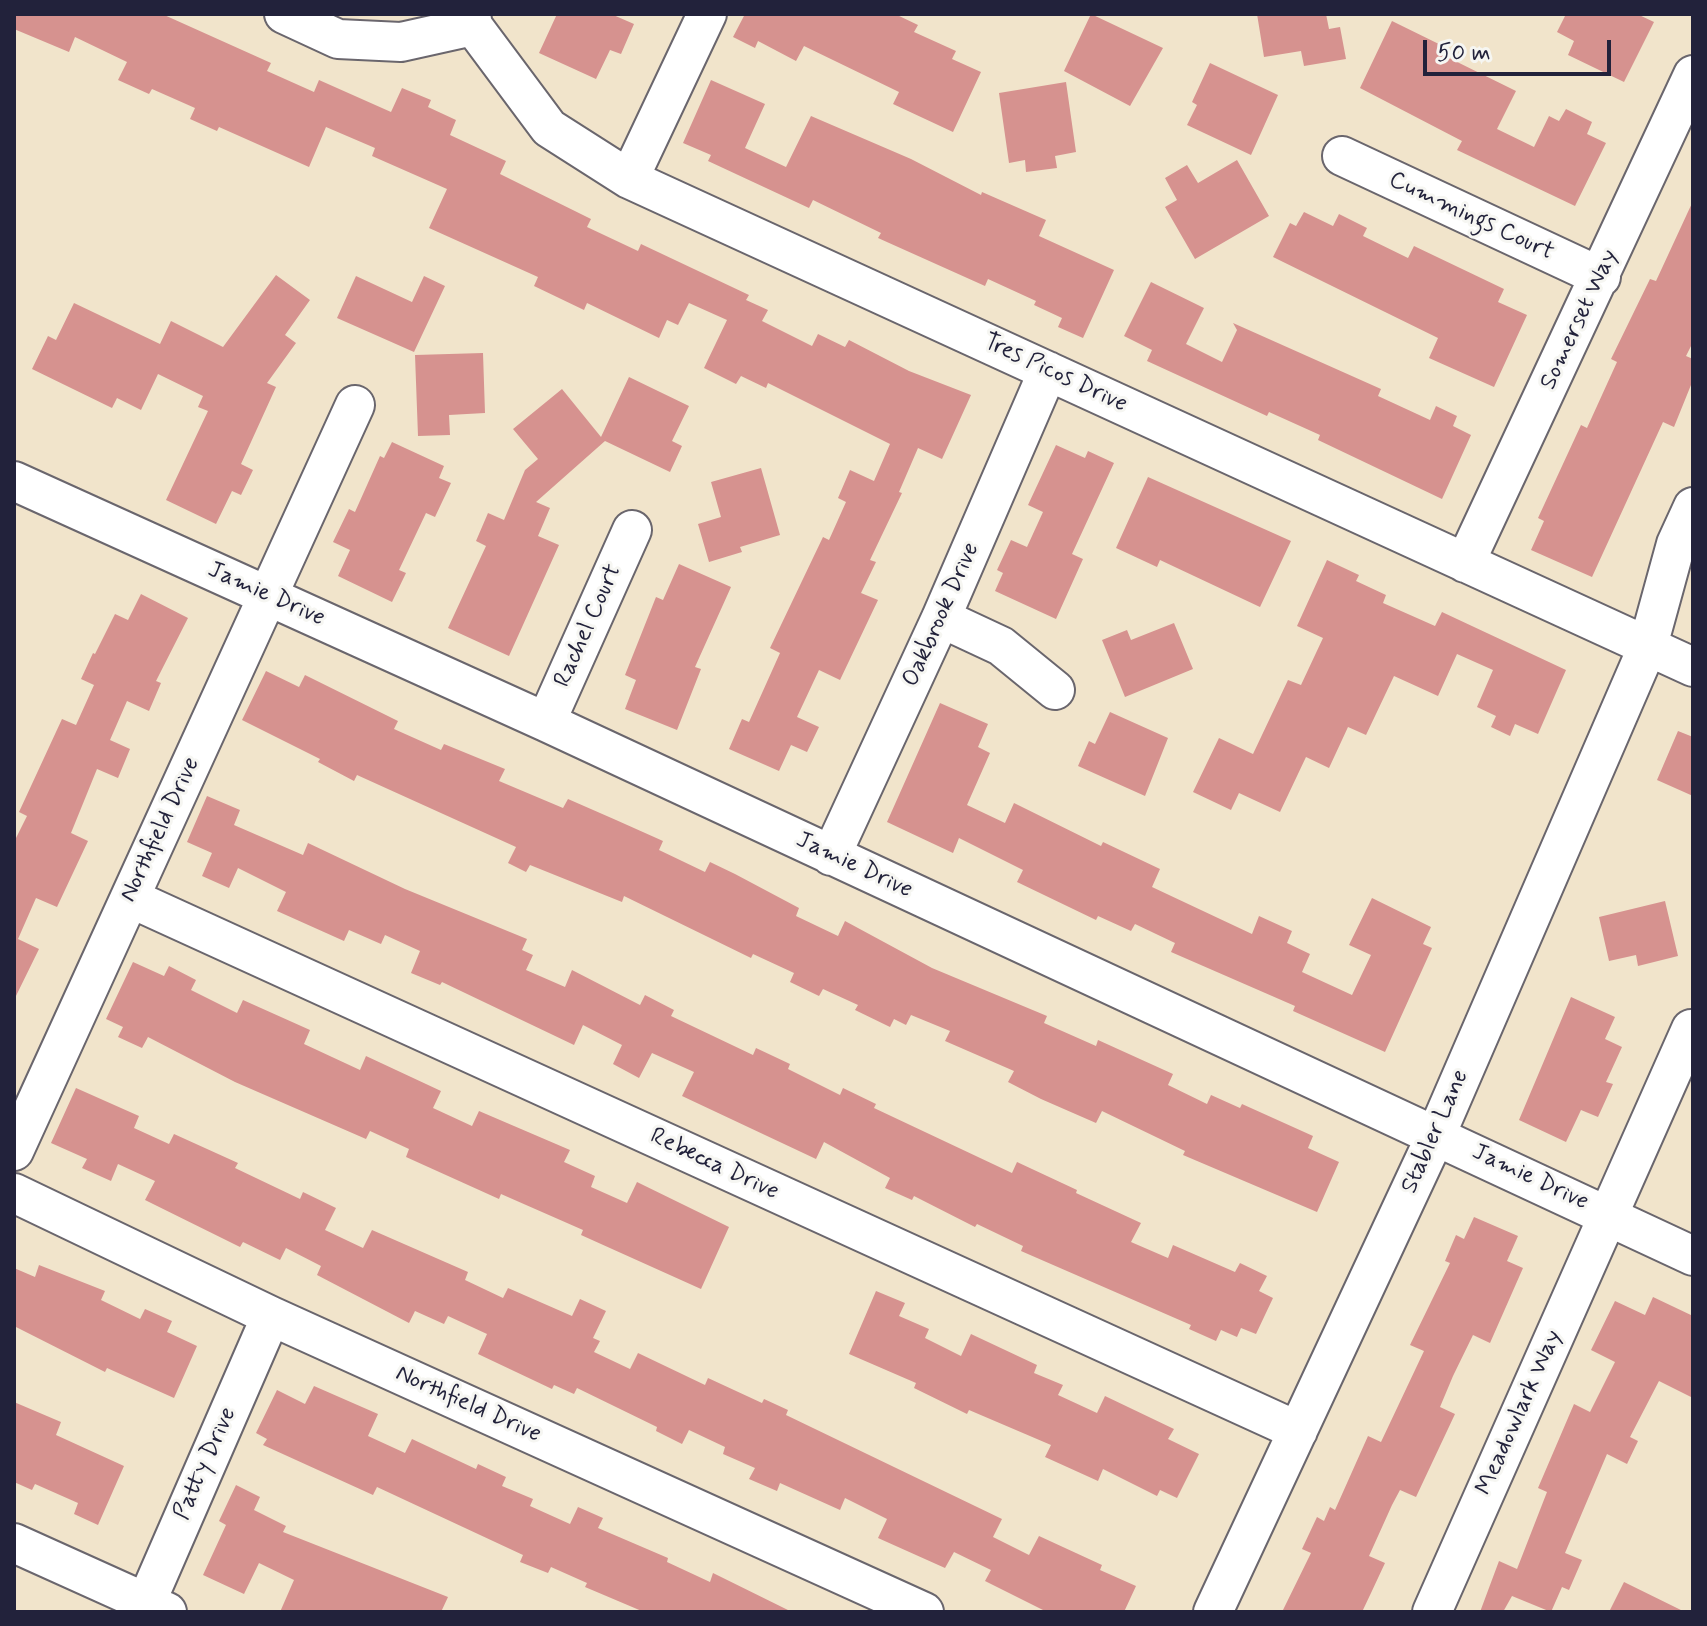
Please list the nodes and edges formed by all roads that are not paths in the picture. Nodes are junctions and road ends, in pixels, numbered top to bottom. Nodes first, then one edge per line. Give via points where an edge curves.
1 (284, 14) edge
2 (707, 14) edge
3 (472, 20) edge
4 (1693, 75) edge
5 (1342, 156) dead end
6 (629, 179) junction
7 (1601, 277) junction
8 (1048, 371) junction
9 (355, 405) dead end
10 (14, 481) edge
11 (1693, 507) edge
12 (632, 530) dead end
13 (1465, 563) junction
14 (1693, 579) edge
15 (267, 596) junction
16 (941, 618) junction
17 (1648, 646) junction
18 (1693, 667) edge
19 (1055, 690) dead end
20 (546, 722) junction
21 (831, 856) junction
22 (130, 898) junction
23 (1691, 1029) edge
24 (1436, 1135) junction
25 (14, 1151) edge
26 (14, 1193) edge
27 (1608, 1215) junction
28 (1693, 1256) edge
29 (271, 1316) junction
30 (1298, 1431) junction
31 (14, 1543) edge
32 (152, 1609) edge
33 (924, 1612) edge
34 (1213, 1612) edge
35 (1432, 1612) edge

1 - 3 street via 338,39 401,42
2 - 6 street
3 - 6 street, Tres Picos Drive via 549,128
4 - 7 street, Somerset Way
5 - 7 street, Cummings Court
6 - 8 street, Tres Picos Drive
7 - 13 street, Somerset Way
8 - 13 street, Tres Picos Drive
8 - 16 street, Oakbrook Drive
9 - 15 street, Northfield Drive
10 - 15 street, Jamie Drive
11 - 17 street, Stabler Lane via 1676,544
12 - 20 street, Rachel Court
13 - 17 street, Tres Picos Drive
14 - 17 street, Stabler Lane
15 - 20 street, Jamie Drive
15 - 22 street, Northfield Drive
16 - 19 street via 1001,646
16 - 21 street, Oakbrook Drive
17 - 18 street, Tres Picos Drive
17 - 24 street, Stabler Lane
20 - 21 street, Jamie Drive
21 - 24 street, Jamie Drive
22 - 25 street, Northfield Drive
22 - 30 street, Rebecca Drive
23 - 27 street, Meadowlark Way
24 - 27 street, Jamie Drive
24 - 30 street, Stabler Lane
26 - 29 street, Northfield Drive
27 - 28 street, Jamie Drive
27 - 35 street, Meadowlark Way
29 - 32 street, Patty Drive
29 - 33 street, Northfield Drive
30 - 34 street, Stabler Lane
31 - 32 street

